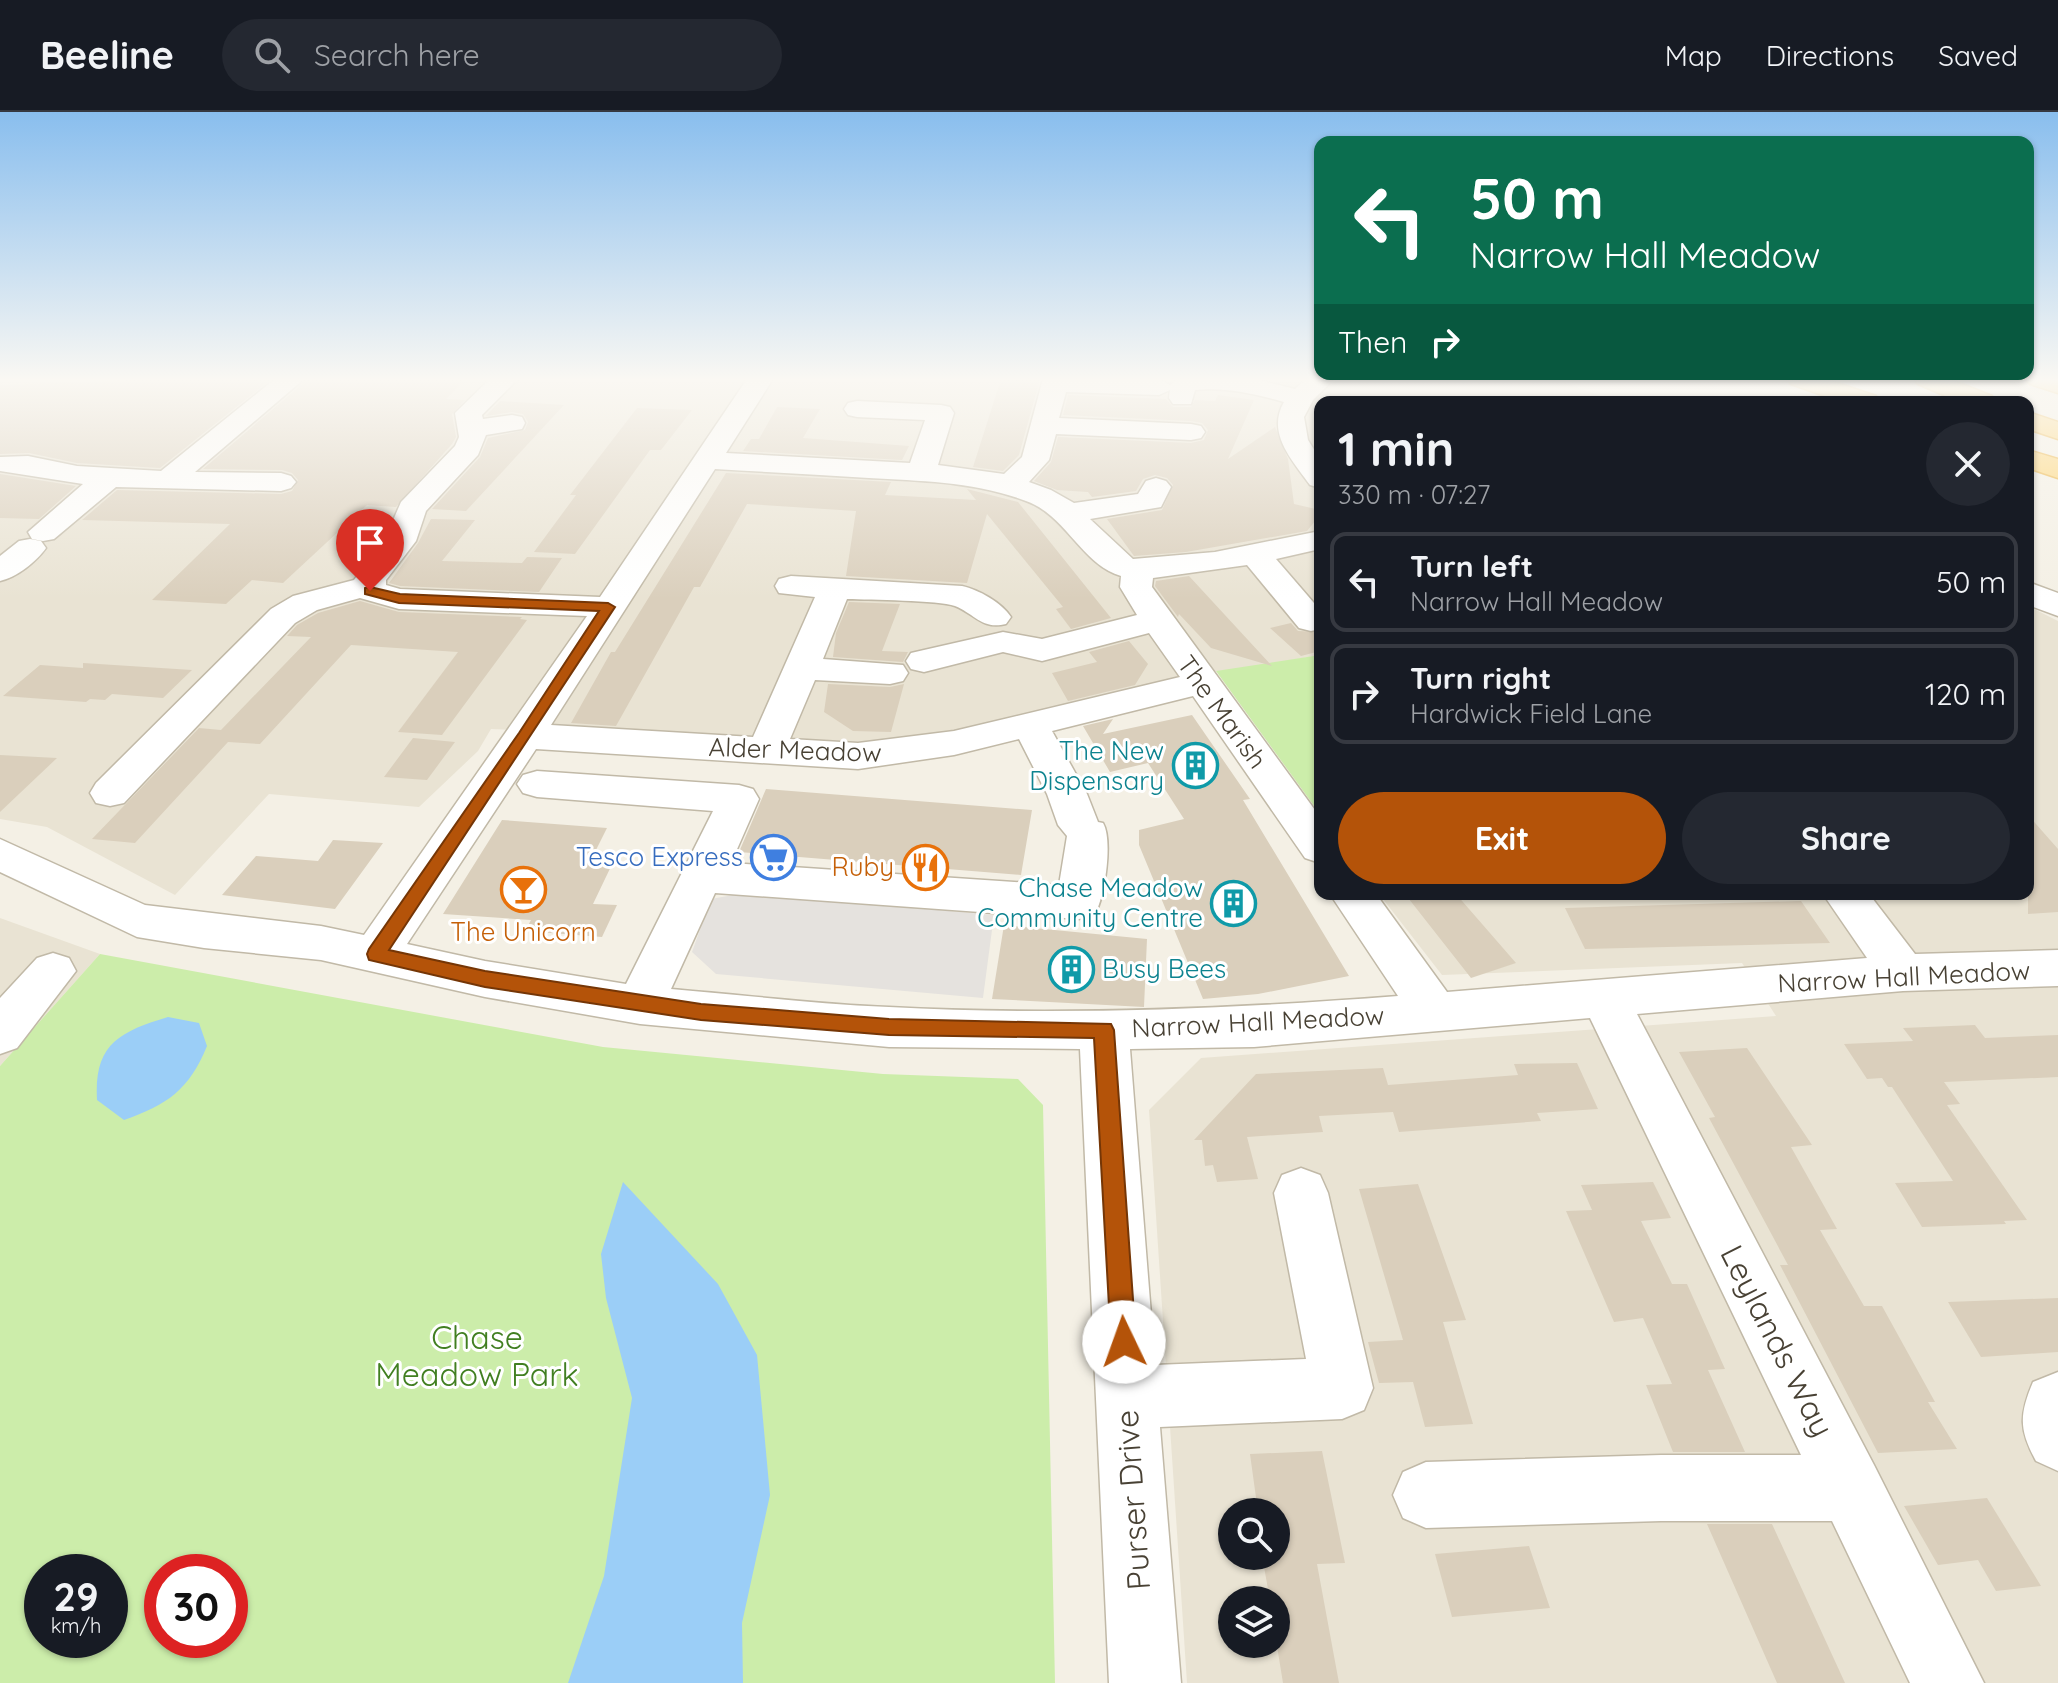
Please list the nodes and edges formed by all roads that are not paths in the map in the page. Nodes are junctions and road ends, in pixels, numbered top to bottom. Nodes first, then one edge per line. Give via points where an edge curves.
1 (202, 452) edge
2 (465, 452) edge
3 (712, 452) edge
4 (928, 452) edge
5 (1037, 452) edge
6 (1301, 452) edge
7 (707, 460) junction
8 (2034, 460) edge
9 (7, 464) dead end
10 (2058, 469) edge
11 (1314, 470) edge
12 (921, 472) junction
13 (109, 478) junction
14 (169, 479) junction
15 (281, 482) dead end
16 (1010, 484) junction
17 (1156, 487) dead end
18 (1068, 513) junction
19 (1314, 541) edge
20 (1253, 552) junction
21 (0, 571) edge
22 (1138, 571) junction
23 (368, 586) junction
24 (791, 586) dead end
25 (835, 589) junction
26 (2034, 595) edge
27 (2058, 606) edge
28 (608, 607) junction
29 (994, 617) dead end
30 (1157, 620) junction
31 (1311, 621) dead end
32 (924, 661) dead end
33 (801, 668) junction
34 (890, 673) dead end
35 (1202, 683) junction
36 (1030, 725) junction
37 (525, 736) junction
38 (766, 752) junction
39 (537, 784) dead end
40 (110, 793) dead end
41 (1314, 840) edge
42 (0, 854) edge
43 (701, 876) junction
44 (1356, 900) edge
45 (1849, 900) edge
46 (376, 954) junction
47 (2058, 968) edge
48 (53, 971) dead end
49 (1903, 973) junction
50 (1605, 999) junction
51 (640, 1005) junction
52 (1435, 1012) junction
53 (1104, 1030) junction
54 (0, 1034) edge
55 (1301, 1193) dead end
56 (1127, 1397) junction
57 (2058, 1403) edge
58 (2058, 1439) edge
59 (1851, 1488) junction
60 (1426, 1495) dead end
61 (1145, 1683) edge
62 (1948, 1683) edge

1 - 14 street
2 - 23 street via 412,508 400,541
3 - 7 street
4 - 12 street
5 - 16 street
6 - 11 street
7 - 12 street
7 - 28 street
8 - 10 highway
9 - 13 street via 39,464 67,474
12 - 16 street
13 - 14 street
13 - 21 street
14 - 15 street
16 - 18 street
17 - 18 street via 1150,501
18 - 22 street via 1118,565
19 - 20 street
20 - 22 street
20 - 31 street
22 - 30 street, The Marish via 1136,587
23 - 28 street via 374,593 399,599
23 - 40 street via 305,603 283,616
24 - 25 street
25 - 29 street via 962,596
25 - 33 street
26 - 27 street
28 - 37 street
30 - 32 street via 1042,650 1003,642
30 - 35 street, The Marish
33 - 34 street
33 - 38 street
35 - 36 street, Alder Meadow
35 - 41 street, The Marish
36 - 38 street, Alder Meadow via 886,754
36 - 43 street via 1083,829 1079,903
37 - 38 street, Alder Meadow
37 - 46 street
39 - 43 street via 739,799
42 - 46 street, Narrow Hall Meadow via 137,920
43 - 51 street
44 - 52 street
45 - 49 street
46 - 51 street, Narrow Hall Meadow
47 - 49 street, Narrow Hall Meadow
48 - 54 street
49 - 50 street, Narrow Hall Meadow
50 - 52 street, Narrow Hall Meadow
50 - 59 street, Leylands Way
51 - 53 street, Narrow Hall Meadow via 889,1027
52 - 53 street, Narrow Hall Meadow via 1254,1027
53 - 56 street, Purser Drive
55 - 56 street via 1342,1388
56 - 61 street, Purser Drive
57 - 58 street via 2053,1430
59 - 60 street
59 - 62 street, Leylands Way

